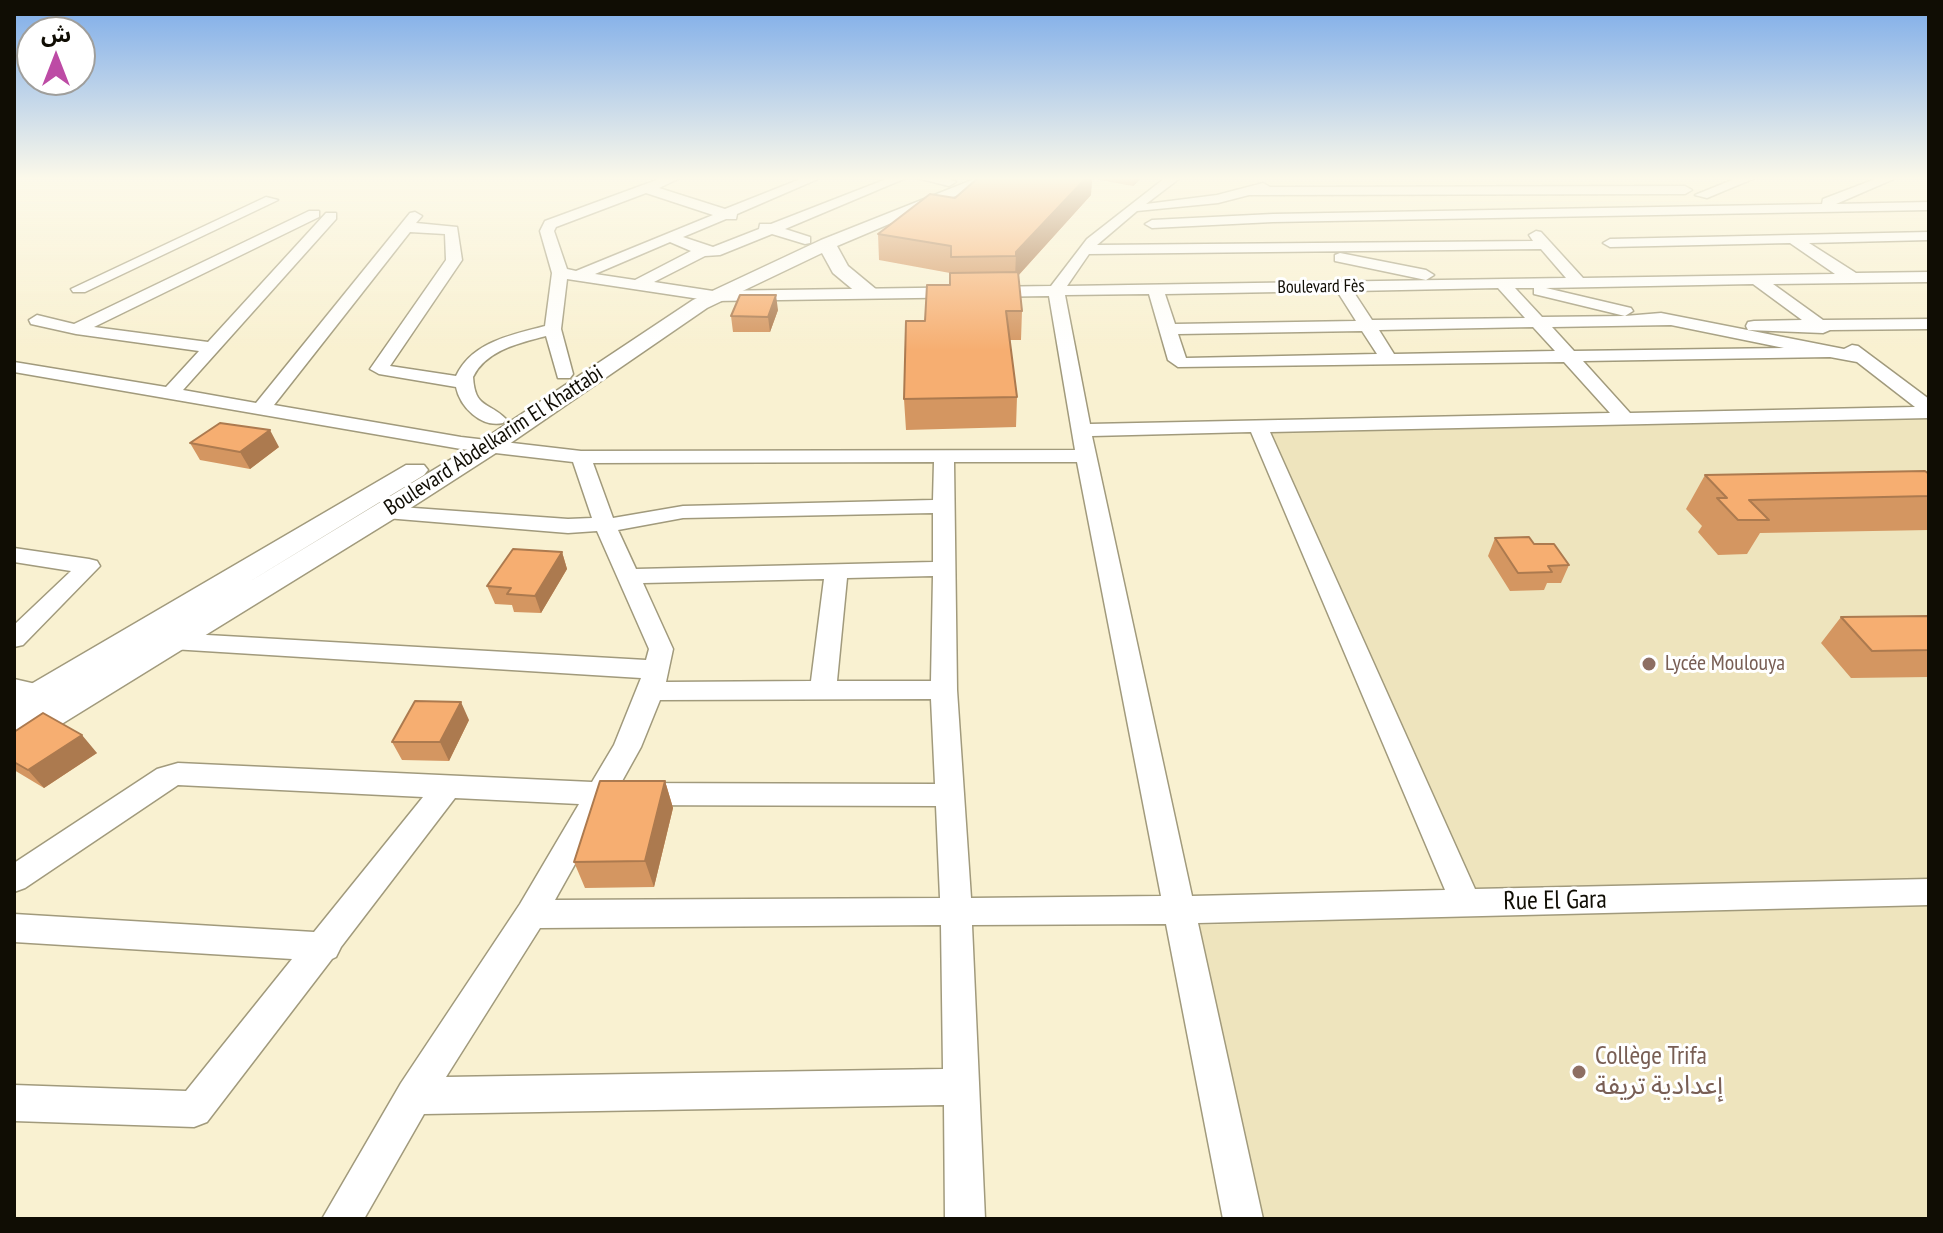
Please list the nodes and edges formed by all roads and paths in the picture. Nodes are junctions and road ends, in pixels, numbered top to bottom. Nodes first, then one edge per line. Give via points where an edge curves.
1 (194, 236) edge
2 (269, 236) edge
3 (313, 236) edge
4 (399, 236) edge
5 (452, 236) edge
6 (548, 236) edge
7 (673, 236) edge
8 (754, 236) edge
9 (793, 236) edge
10 (830, 236) edge
11 (834, 236) edge
12 (1107, 236) edge
13 (1225, 236) edge
14 (1397, 236) edge
15 (1536, 236) edge
16 (1601, 236) edge
17 (1738, 236) edge
18 (1788, 236) edge
19 (1929, 236) edge
20 (670, 237) junction
21 (1792, 238) junction
22 (816, 242) junction
23 (1545, 245) junction
24 (1406, 247) junction
25 (1295, 249) junction
26 (1085, 250) junction
27 (703, 251) junction
28 (560, 273) junction
29 (1426, 275) junction
30 (579, 276) junction
31 (1929, 277) edge
32 (1852, 278) junction
33 (1757, 280) junction
34 (1651, 282) junction
35 (1579, 283) junction
36 (1502, 284) junction
37 (637, 285) junction
38 (1342, 286) junction
39 (79, 289) dead end
40 (1156, 289) junction
41 (1056, 291) junction
42 (701, 294) junction
43 (870, 294) junction
44 (37, 320) dead end
45 (1674, 320) junction
46 (1538, 323) junction
47 (1367, 325) junction
48 (1929, 325) edge
49 (1821, 326) junction
50 (1707, 327) junction
51 (76, 329) junction
52 (553, 329) junction
53 (1167, 329) junction
54 (212, 348) junction
55 (1828, 352) junction
56 (1570, 358) junction
57 (1863, 358) junction
58 (1390, 361) junction
59 (14, 367) edge
60 (564, 374) junction
61 (462, 383) junction
62 (171, 393) junction
63 (261, 409) junction
64 (1929, 410) edge
65 (1625, 418) junction
66 (496, 419) junction
67 (1258, 427) junction
68 (1082, 430) junction
69 (461, 443) junction
70 (490, 446) junction
71 (1086, 456) junction
72 (581, 457) junction
73 (944, 457) junction
74 (944, 506) junction
75 (386, 512) junction
76 (605, 525) junction
77 (14, 555) edge
78 (942, 569) junction
79 (836, 571) junction
80 (630, 576) junction
81 (14, 639) edge
82 (172, 641) junction
83 (655, 680) junction
84 (14, 688) edge
85 (823, 690) junction
86 (944, 690) junction
87 (40, 694) junction
88 (14, 709) edge
89 (14, 737) edge
90 (446, 789) junction
91 (601, 794) junction
92 (949, 795) junction
93 (14, 879) edge
94 (1929, 892) edge
95 (1466, 903) junction
96 (1181, 910) junction
97 (956, 912) junction
98 (531, 914) junction
99 (14, 928) edge
100 (325, 947) junction
101 (962, 1087) junction
102 (414, 1096) junction
103 (14, 1103) edge
104 (342, 1219) edge
105 (965, 1219) edge
106 (1243, 1219) edge

1 - 39 street
2 - 51 street
3 - 54 street
4 - 63 street
5 - 61 street via 454,260 379,369
6 - 28 street
7 - 20 street
8 - 27 street via 715,252
9 - 22 street
10 - 22 street, Boulevard Abdelkarim El Khattabi
11 - 22 street, Boulevard Abdelkarim El Khattabi
12 - 26 street
13 - 25 street
14 - 24 street
15 - 23 street
16 - 34 street
17 - 21 street
18 - 21 street
19 - 21 street
20 - 27 street
20 - 30 street
21 - 32 street
22 - 42 street, Boulevard Abdelkarim El Khattabi
22 - 43 street
23 - 24 street
23 - 35 street
24 - 25 street
24 - 29 street
25 - 26 street
25 - 29 street
26 - 41 street
27 - 37 street
28 - 30 street, Boulevard Fès
28 - 52 street
29 - 36 street
30 - 37 street, Boulevard Fès
31 - 32 street, Boulevard Fès
32 - 33 street, Boulevard Fès
33 - 34 street, Boulevard Fès
33 - 49 street
34 - 35 street, Boulevard Fès
35 - 36 street, Boulevard Fès
36 - 38 street, Boulevard Fès
36 - 45 street
36 - 46 street
37 - 42 street, Boulevard Fès
38 - 40 street, Boulevard Fès
38 - 47 street
40 - 41 street, Boulevard Fès
40 - 53 street
41 - 43 street, Boulevard Fès
41 - 68 street
42 - 43 street, Boulevard Fès
42 - 60 street, Boulevard Abdelkarim El Khattabi
42 - 70 street, Boulevard Abdelkarim El Khattabi
44 - 51 street
45 - 46 street
45 - 50 street
46 - 47 street
46 - 56 street
47 - 53 street
47 - 58 street
48 - 49 street
49 - 50 street
49 - 57 street
50 - 55 street
51 - 54 street
52 - 60 street
52 - 61 street via 479,355
53 - 58 street via 1177,360 1184,363
54 - 62 street
55 - 56 street
55 - 57 street
56 - 58 street
56 - 65 street
57 - 64 street
59 - 62 street
60 - 66 street, Boulevard Abdelkarim El Khattabi
61 - 66 street via 474,409
62 - 63 street
63 - 69 street
64 - 65 street
65 - 67 street
66 - 69 street, Boulevard Abdelkarim El Khattabi
67 - 68 street
67 - 95 street
68 - 71 street
69 - 70 street
69 - 87 street, Boulevard Abdelkarim El Khattabi
70 - 72 street
70 - 75 street, Boulevard Abdelkarim El Khattabi
71 - 73 street
71 - 96 street
72 - 73 street
72 - 76 street
73 - 74 street
74 - 76 street via 683,512
74 - 78 street
75 - 76 street
75 - 82 street, Boulevard Abdelkarim El Khattabi
76 - 80 street
77 - 81 street via 89,566
78 - 79 street
78 - 86 street
79 - 80 street
79 - 85 street
80 - 83 street via 661,649
82 - 83 street
82 - 89 street, Boulevard Abdelkarim El Khattabi
83 - 85 street
83 - 91 street via 638,726
84 - 87 street
85 - 86 street
86 - 92 street
87 - 88 street, Boulevard Abdelkarim El Khattabi
90 - 91 street
90 - 93 street via 173,775
90 - 100 street
91 - 92 street
91 - 98 street
92 - 97 street
94 - 95 street, Rue El Gara
95 - 96 street, Rue El Gara
96 - 97 street, Rue El Gara
96 - 106 street
97 - 98 street, Rue El Gara
97 - 101 street
98 - 102 street
99 - 100 street
100 - 103 street via 194,1109
101 - 102 street
101 - 105 street
102 - 104 street

